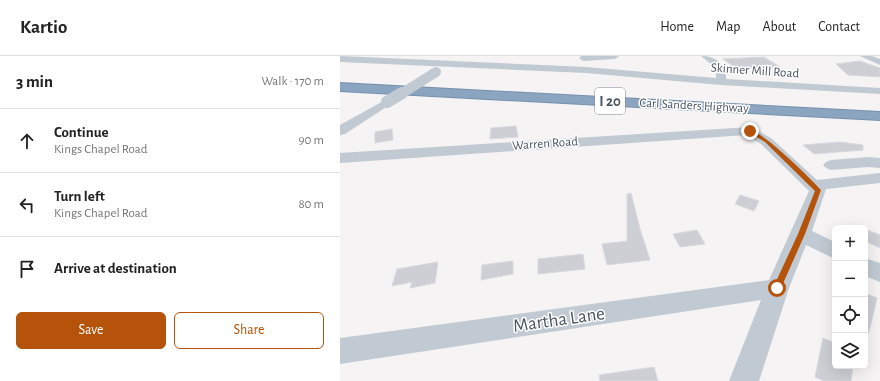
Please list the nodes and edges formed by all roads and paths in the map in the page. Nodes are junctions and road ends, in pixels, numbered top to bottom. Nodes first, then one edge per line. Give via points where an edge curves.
1 (465, 56) edge
2 (615, 56) edge
3 (705, 56) edge
4 (864, 56) edge
5 (583, 57) edge
6 (371, 58) edge
7 (340, 59) edge
8 (453, 61) edge
9 (880, 62) edge
10 (586, 70) junction
11 (340, 78) edge
12 (721, 82) junction
13 (877, 83) edge
14 (861, 84) junction
15 (340, 87) edge
16 (880, 91) edge
17 (880, 105) edge
18 (880, 116) edge
19 (340, 131) edge
20 (340, 158) edge
21 (880, 163) edge
22 (831, 166) dead end
23 (880, 178) edge
24 (813, 186) junction
25 (801, 234) junction
26 (832, 250) edge
27 (868, 267) edge
28 (880, 273) edge
29 (777, 288) junction
30 (340, 351) edge
31 (744, 381) edge

1 - 8 street
2 - 5 street
3 - 12 street via 720,67
4 - 9 street
5 - 10 street
6 - 7 street, Skinner Mill Road
6 - 8 street, Skinner Mill Road
8 - 10 street, Skinner Mill Road
8 - 19 street, bridge
10 - 12 street, Skinner Mill Road
11 - 17 highway, Carl Sanders Highway / I 20
12 - 14 street, Skinner Mill Road
13 - 14 street
14 - 16 street, Skinner Mill Road
15 - 18 highway, Carl Sanders Highway / I 20
20 - 24 street, Warren Road via 750,131 766,141
21 - 22 street
23 - 24 street
24 - 25 street via 818,190
25 - 26 street
25 - 29 street
27 - 28 street
29 - 30 street, Martha Lane
29 - 31 street

